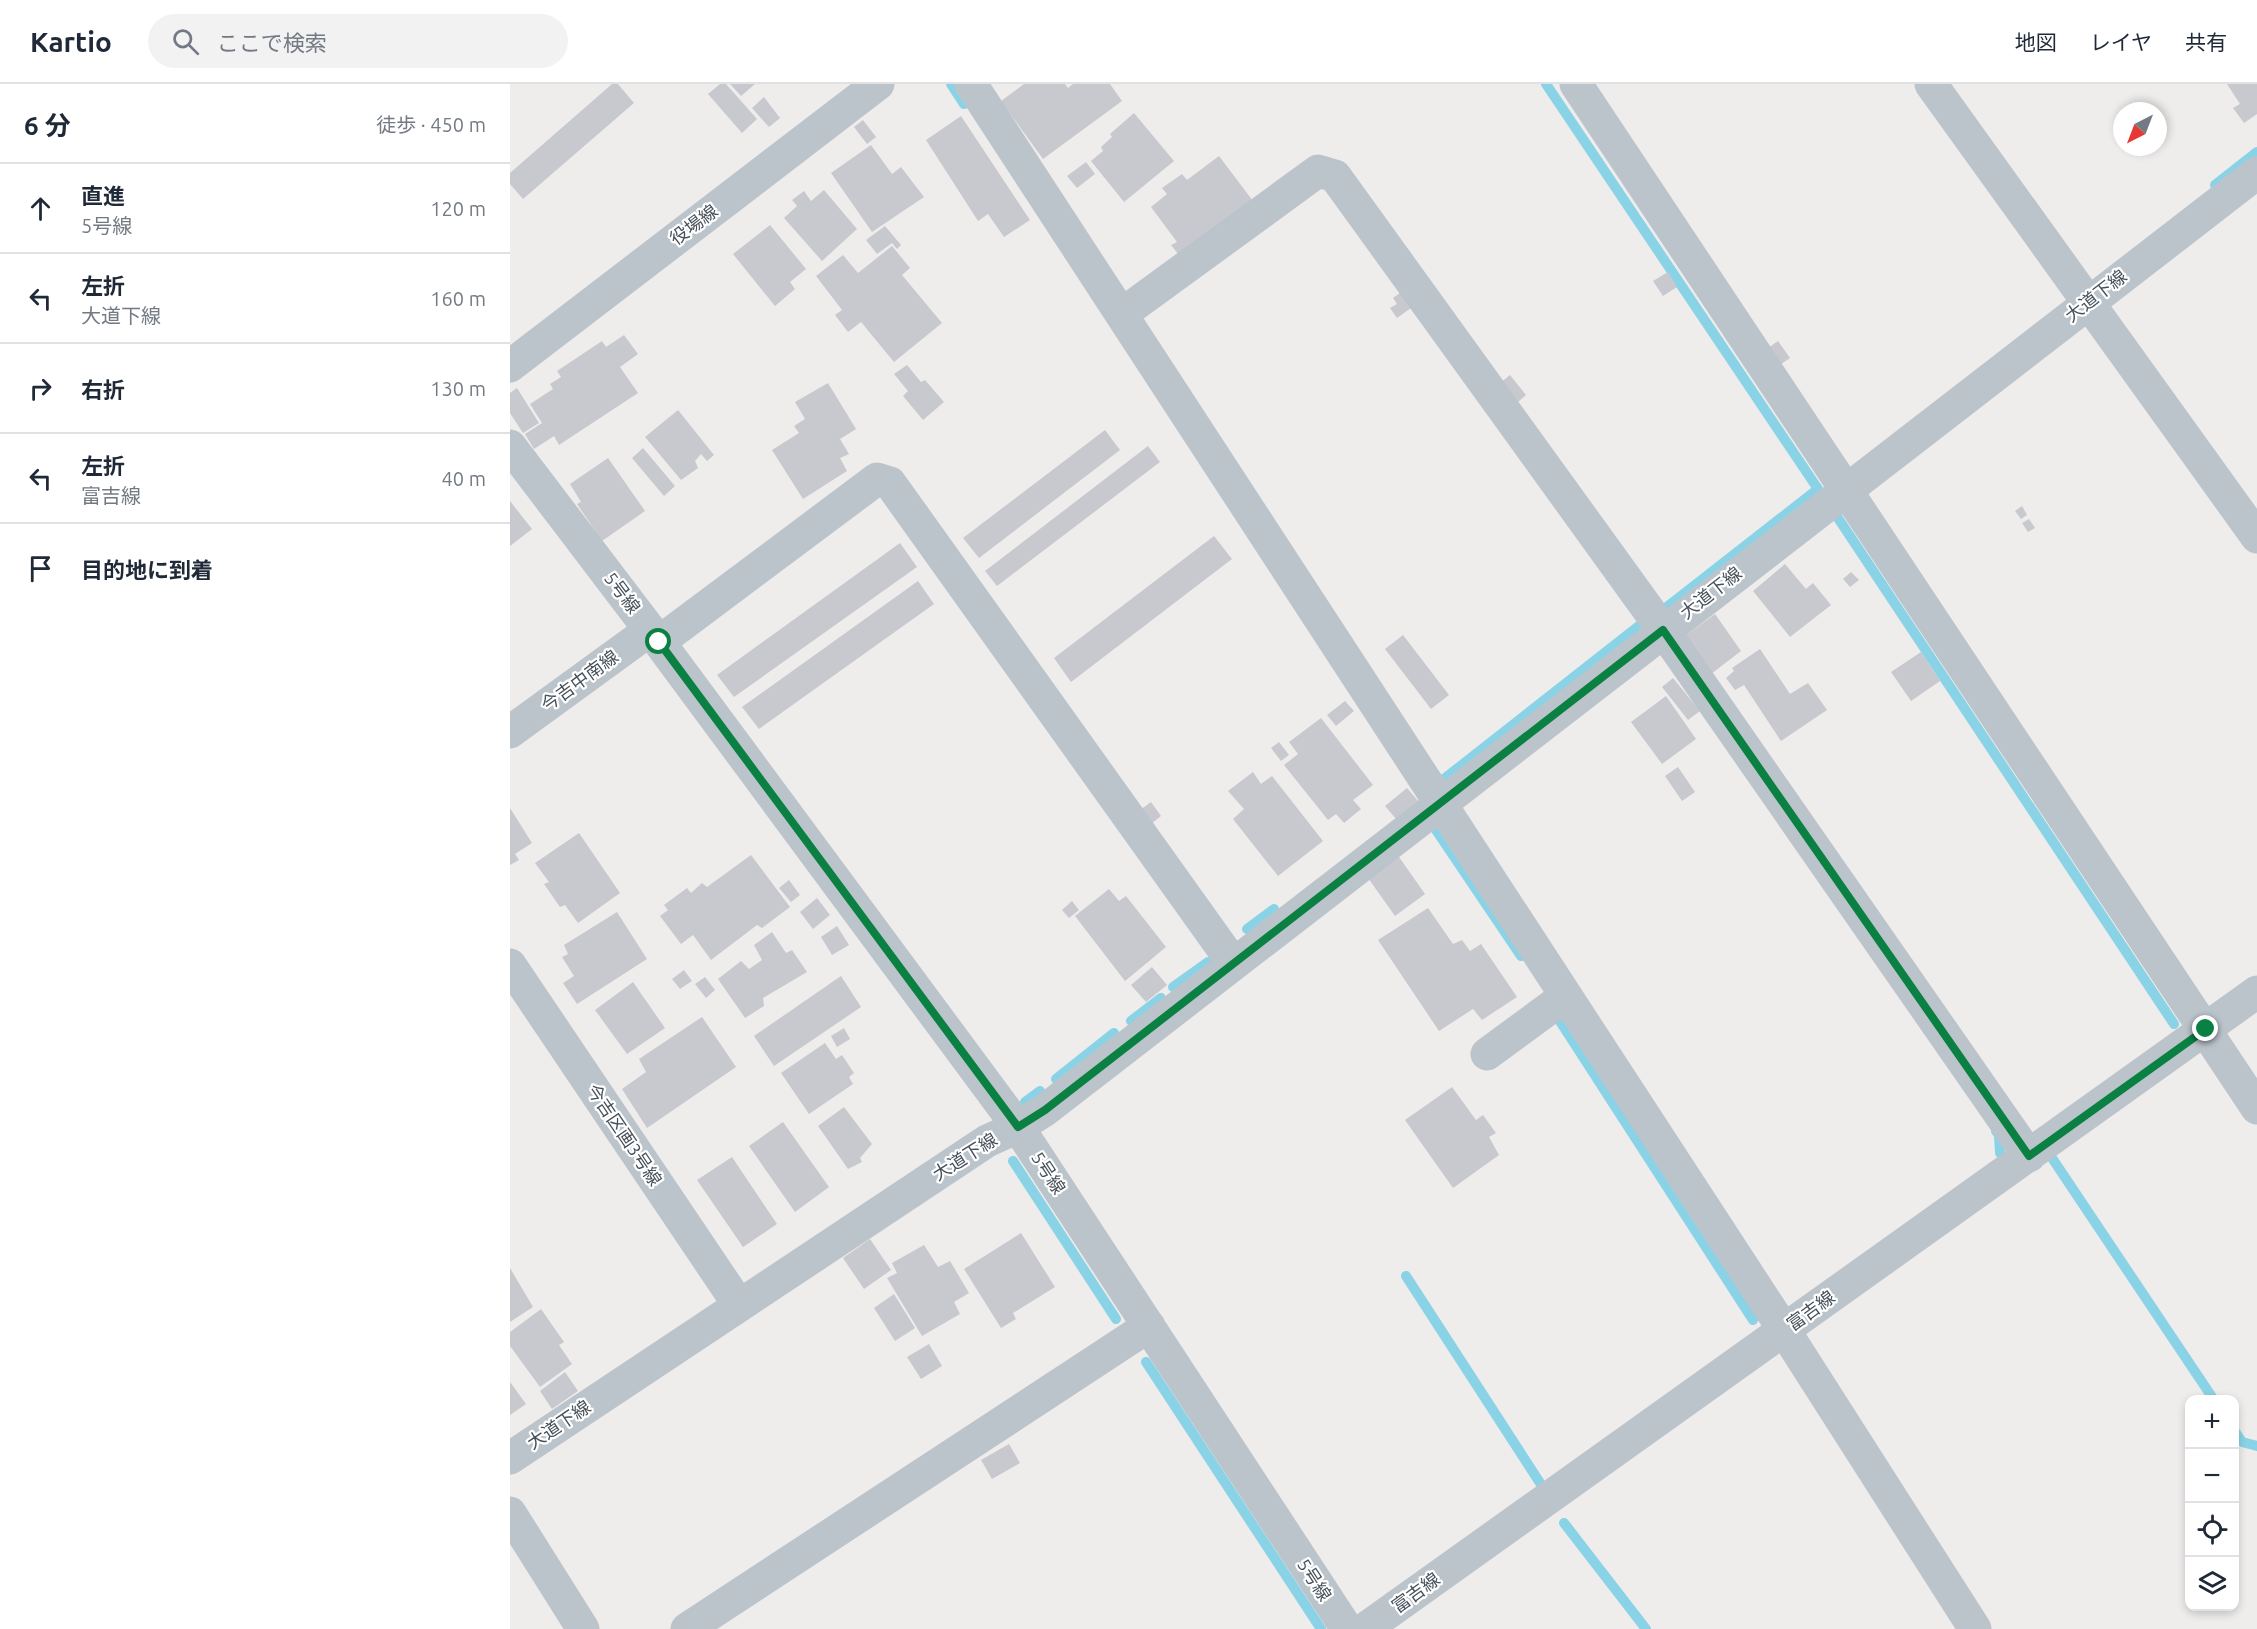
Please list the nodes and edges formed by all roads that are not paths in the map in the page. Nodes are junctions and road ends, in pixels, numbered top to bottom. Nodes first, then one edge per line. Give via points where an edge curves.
1 (878, 84) edge
2 (971, 84) edge
3 (1576, 84) edge
4 (1931, 84) edge
5 (2257, 172) edge
6 (2088, 302) junction
7 (1122, 314) junction
8 (510, 366) edge
9 (510, 446) edge
10 (1846, 488) junction
11 (2257, 537) edge
12 (1663, 630) junction
13 (655, 636) junction
14 (510, 732) edge
15 (1439, 803) junction
16 (1233, 963) junction
17 (510, 966) edge
18 (2257, 992) edge
19 (1566, 996) junction
20 (2206, 1029) junction
21 (1487, 1054) dead end
22 (2257, 1108) edge
23 (1018, 1127) junction
24 (2029, 1156) junction
25 (739, 1305) junction
26 (1149, 1326) junction
27 (1784, 1330) junction
28 (510, 1458) edge
29 (510, 1513) edge
30 (583, 1629) edge
31 (687, 1629) edge
32 (1347, 1629) edge
33 (1365, 1629) edge
34 (1975, 1629) edge

1 - 8 street, 役場線
2 - 7 street
3 - 10 street
4 - 6 street
5 - 6 street, 大道下線
6 - 10 street, 大道下線
6 - 11 street
7 - 12 street via 1318,171 1335,176
7 - 15 street
9 - 13 street, 5号線
10 - 12 street, 大道下線
10 - 20 street
12 - 15 street, 大道下線
12 - 24 street
13 - 14 street, 今吉中南線
13 - 16 street, 今吉中南線 via 877,479 890,483
13 - 23 street, 5号線
15 - 16 street, 大道下線
15 - 19 street
16 - 23 street, 大道下線
17 - 25 street, 今吉区画3号線
18 - 20 street, 富吉線
19 - 21 street
19 - 27 street
20 - 22 street
20 - 24 street, 富吉線
23 - 25 street, 大道下線 via 987,1141
23 - 26 street, 5号線
24 - 27 street, 富吉線
25 - 28 street, 大道下線
26 - 31 street
26 - 32 street, 5号線
27 - 33 street, 富吉線
27 - 34 street
29 - 30 street

